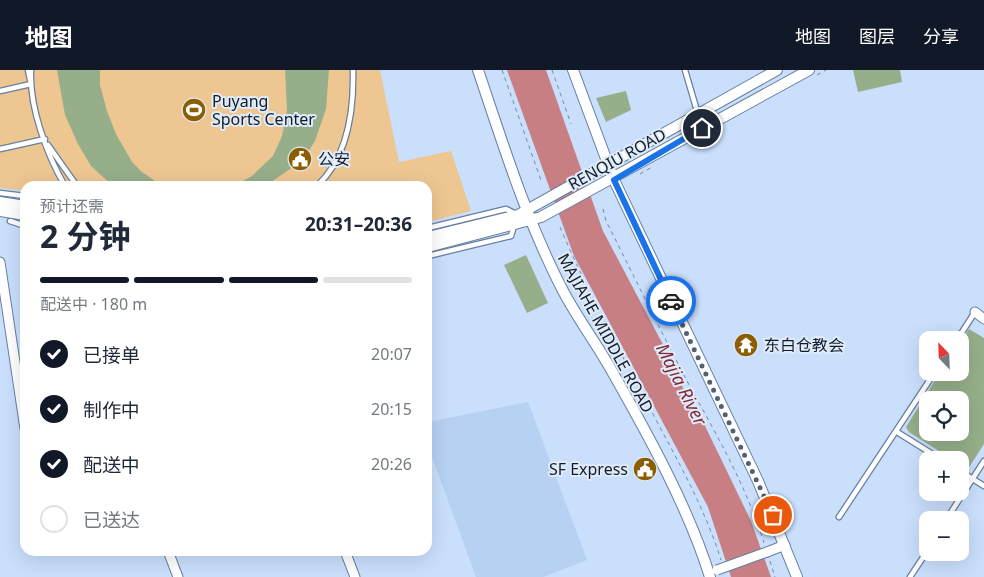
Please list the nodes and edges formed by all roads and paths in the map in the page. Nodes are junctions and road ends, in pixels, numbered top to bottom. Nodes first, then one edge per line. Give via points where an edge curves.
1 (28, 70) edge
2 (32, 70) edge
3 (353, 70) edge
4 (478, 70) edge
5 (502, 70) edge
6 (552, 70) edge
7 (573, 70) edge
8 (685, 70) edge
9 (777, 70) edge
10 (809, 70) edge
11 (31, 84) junction
12 (0, 91) edge
13 (699, 114) junction
14 (572, 124) dead end
15 (702, 128) junction
16 (45, 140) junction
17 (0, 150) edge
18 (608, 166) junction
19 (614, 180) junction
20 (62, 181) edge
21 (74, 181) edge
22 (320, 181) edge
23 (542, 183) dead end
24 (0, 193) edge
25 (20, 195) edge
26 (0, 202) edge
27 (20, 205) edge
28 (603, 209) dead end
29 (0, 211) edge
30 (524, 213) junction
31 (20, 214) edge
32 (536, 219) junction
33 (10, 222) dead end
34 (20, 225) edge
35 (432, 227) edge
36 (560, 227) dead end
37 (432, 236) edge
38 (432, 246) edge
39 (432, 255) edge
40 (0, 262) edge
41 (975, 312) joint
42 (984, 319) edge
43 (963, 331) edge
44 (929, 381) edge
45 (20, 396) edge
46 (897, 432) junction
47 (928, 451) edge
48 (984, 461) edge
49 (969, 477) edge
50 (972, 479) junction
51 (984, 486) edge
52 (952, 511) edge
53 (839, 517) dead end
54 (784, 545) junction
55 (767, 552) junction
56 (170, 556) edge
57 (347, 556) edge
58 (921, 561) edge
59 (715, 572) edge
60 (178, 577) edge
61 (355, 577) edge
62 (775, 577) edge
63 (797, 577) edge
64 (910, 577) edge

1 - 11 lane
2 - 11 lane
3 - 22 lane via 351,114 346,135 336,160
4 - 30 street, MAJIAHE MIDDLE ROAD
5 - 23 path
6 - 14 path
7 - 18 street
8 - 13 lane
9 - 13 street, RENQIU ROAD
10 - 15 street, RENQIU ROAD
11 - 12 lane
11 - 16 lane
13 - 15 lane
13 - 18 street, RENQIU ROAD
15 - 19 street, RENQIU ROAD
16 - 17 lane
16 - 20 lane
16 - 21 lane
18 - 19 street
18 - 30 street, RENQIU ROAD
19 - 32 street, RENQIU ROAD
19 - 54 street via 758,481
24 - 25 lane
26 - 27 street
28 - 55 path via 606,221 754,509
29 - 31 street
30 - 32 street, RENQIU ROAD
30 - 32 street, MAJIAHE MIDDLE ROAD
30 - 35 lane via 506,209
30 - 37 street, RENQIU ROAD
30 - 38 street, RENQIU ROAD
30 - 39 lane via 511,236
32 - 59 street, MAJIAHE MIDDLE ROAD via 563,291 608,365
33 - 34 lane
36 - 59 path via 582,281 710,524
40 - 45 street
41 - 42 street
41 - 43 lane
44 - 46 lane
46 - 47 lane
46 - 53 lane
48 - 50 lane
49 - 50 lane
50 - 51 lane
50 - 52 lane
54 - 55 street
54 - 63 street
55 - 59 street, bridge
55 - 62 path
56 - 60 street
57 - 61 street
58 - 64 lane

